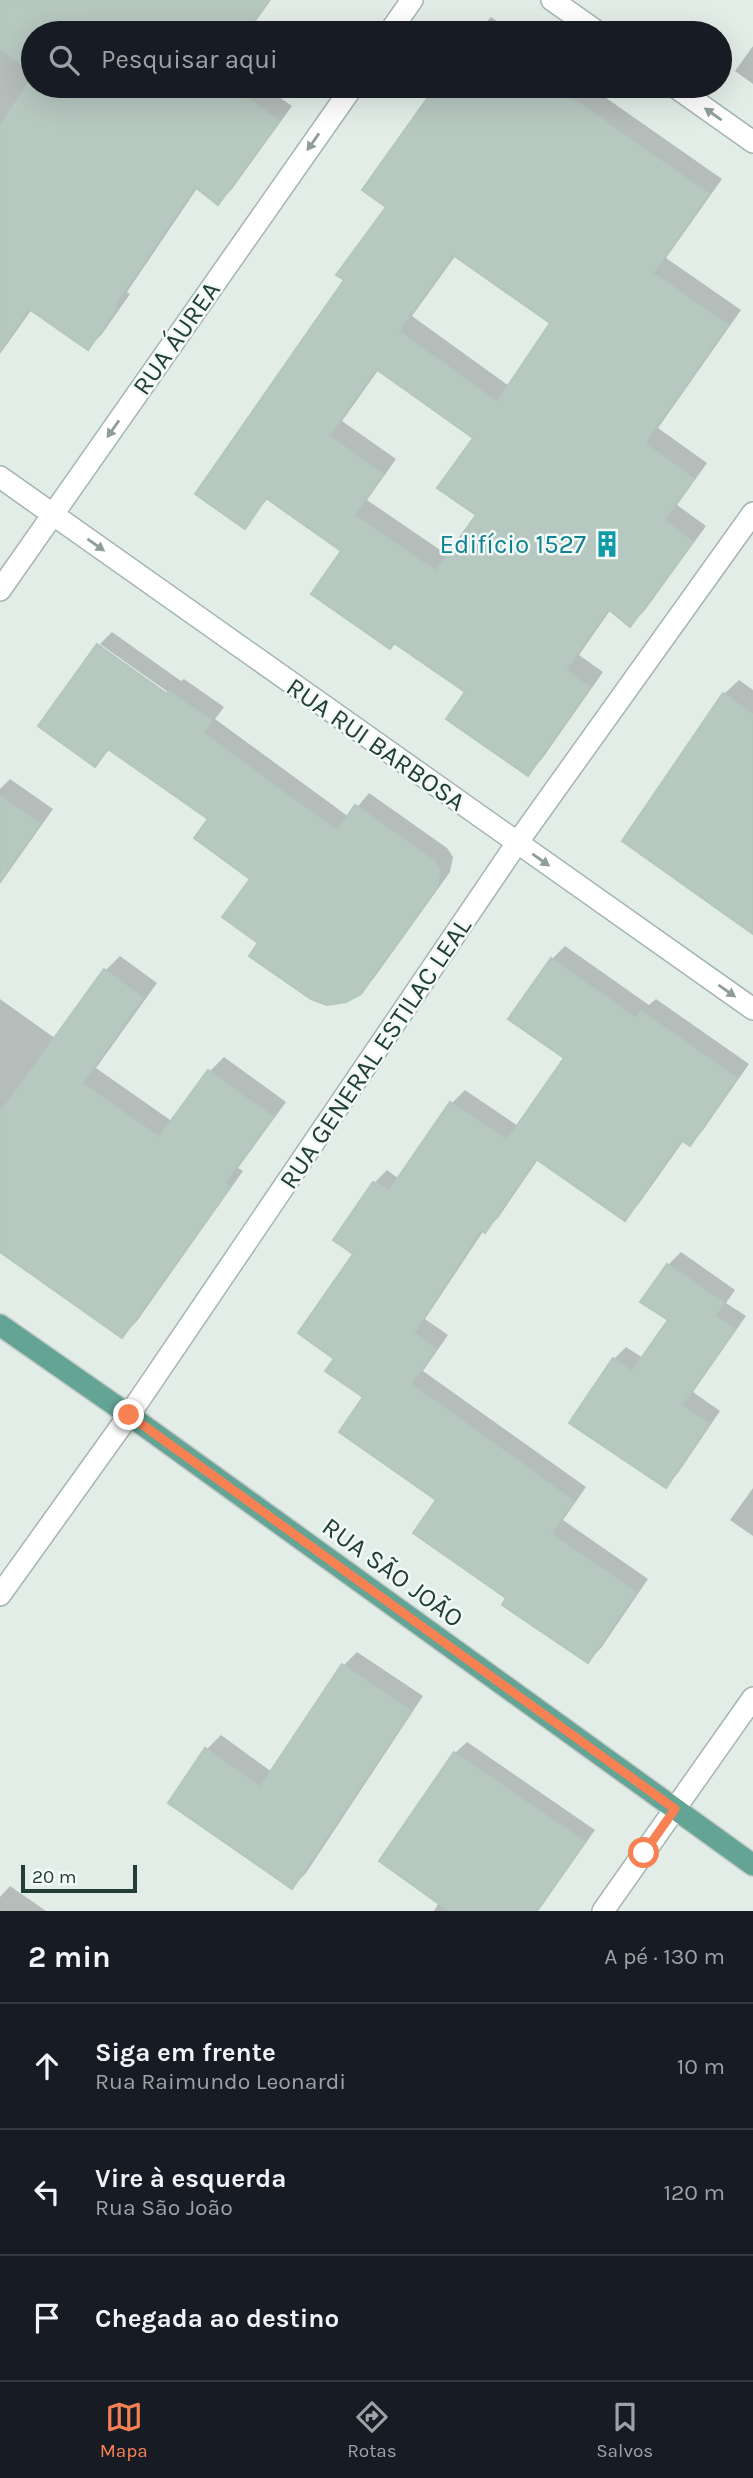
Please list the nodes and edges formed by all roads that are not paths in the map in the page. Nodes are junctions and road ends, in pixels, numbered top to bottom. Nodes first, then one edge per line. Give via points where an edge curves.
1 (412, 0) edge
2 (552, 0) edge
3 (397, 21) edge
4 (582, 21) edge
5 (344, 98) edge
6 (691, 98) edge
7 (753, 142) edge
8 (0, 477) edge
9 (753, 513) edge
10 (53, 515) junction
11 (0, 590) edge
12 (517, 844) junction
13 (753, 1009) edge
14 (0, 1325) edge
15 (129, 1415) junction
16 (0, 1595) edge
17 (753, 1698) edge
18 (675, 1809) junction
19 (753, 1865) edge
20 (603, 1911) edge

1 - 3 street
2 - 4 street
5 -> 10 street, RUA ÁUREA
7 -> 6 street
8 - 10 street, RUA RUI BARBOSA
9 - 12 street, RUA GENERAL ESTILAC LEAL
10 - 11 street, RUA ÁUREA
10 -> 12 street, RUA RUI BARBOSA
12 -> 13 street, RUA RUI BARBOSA
12 - 15 street, RUA GENERAL ESTILAC LEAL
14 - 15 main road, RUA SÃO JOÃO
15 - 16 street, RUA GENERAL ESTILAC LEAL
15 - 18 main road, RUA SÃO JOÃO
17 - 18 street
18 - 19 main road, RUA SÃO JOÃO
18 - 20 street

